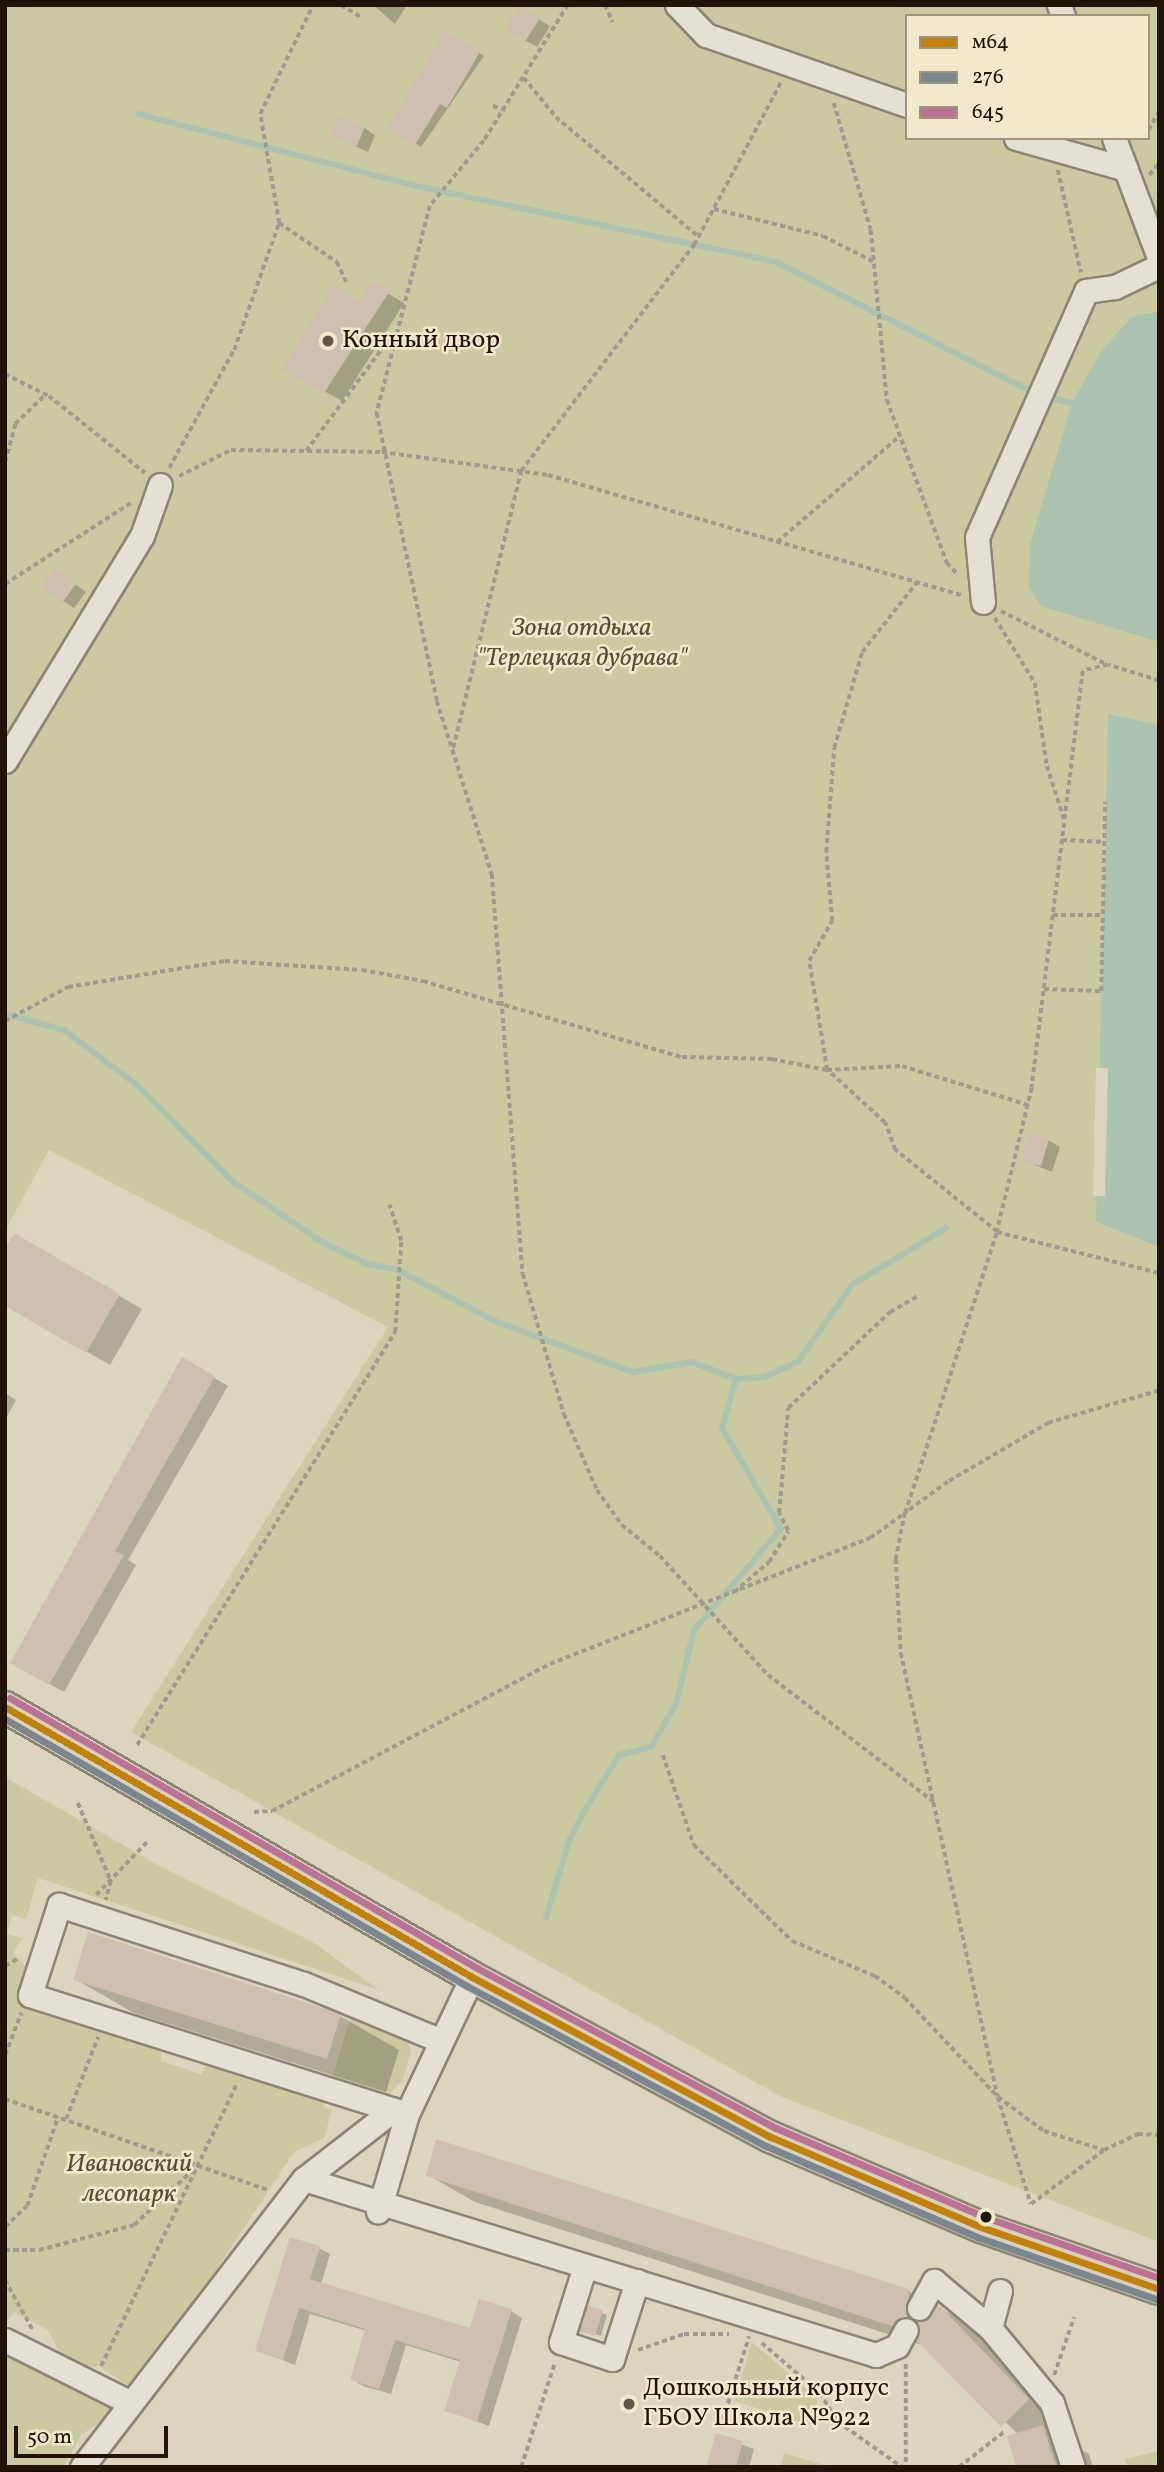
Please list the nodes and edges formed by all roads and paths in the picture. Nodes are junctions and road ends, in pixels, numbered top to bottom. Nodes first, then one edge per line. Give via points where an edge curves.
1 (313, 5) edge
2 (341, 5) edge
3 (568, 5) edge
4 (605, 5) edge
5 (677, 5) edge
6 (361, 17) dead end
7 (613, 22) dead end
8 (789, 66) junction
9 (524, 78) junction
10 (828, 81) junction
11 (905, 104) edge
12 (493, 106) dead end
13 (505, 110) junction
14 (1022, 140) edge
15 (1115, 140) edge
16 (1054, 150) junction
17 (1126, 169) junction
18 (1152, 171) dead end
19 (1159, 174) edge
20 (713, 209) junction
21 (279, 223) junction
22 (698, 238) junction
23 (1159, 258) edge
24 (874, 262) junction
25 (1159, 266) edge
26 (347, 283) dead end
27 (1086, 291) junction
28 (394, 332) junction
29 (5, 374) edge
30 (45, 394) junction
31 (900, 436) junction
32 (306, 451) junction
33 (382, 452) junction
34 (5, 462) edge
35 (521, 471) junction
36 (160, 485) junction
37 (777, 542) junction
38 (917, 582) junction
39 (5, 584) edge
40 (983, 601) junction
41 (1108, 665) junction
42 (1159, 681) edge
43 (452, 750) junction
44 (5, 761) edge
45 (1105, 802) dead end
46 (1065, 819) junction
47 (1062, 840) junction
48 (1105, 842) junction
49 (1053, 915) junction
50 (1103, 915) junction
51 (1044, 989) junction
52 (498, 1006) junction
53 (5, 1021) edge
54 (827, 1070) junction
55 (1028, 1105) junction
56 (389, 1205) dead end
57 (997, 1232) junction
58 (1159, 1273) edge
59 (920, 1295) dead end
60 (1159, 1391) edge
61 (905, 1513) junction
62 (733, 1592) junction
63 (703, 1602) junction
64 (5, 1707) edge
65 (137, 1745) dead end
66 (663, 1755) dead end
67 (934, 1802) junction
68 (78, 1803) dead end
69 (254, 1812) dead end
70 (149, 1840) dead end
71 (111, 1881) junction
72 (79, 1911) junction
73 (102, 1919) junction
74 (472, 1977) junction
75 (30, 1995) junction
76 (105, 2019) junction
77 (439, 2040) junction
78 (5, 2055) edge
79 (246, 2063) junction
80 (998, 2097) junction
81 (5, 2099) edge
82 (400, 2112) junction
83 (58, 2117) junction
84 (66, 2119) junction
85 (1159, 2135) edge
86 (1104, 2150) junction
87 (198, 2164) junction
88 (297, 2188) junction
89 (379, 2207) junction
90 (5, 2227) edge
91 (5, 2250) edge
92 (586, 2266) junction
93 (5, 2280) edge
94 (637, 2281) junction
95 (1159, 2289) edge
96 (1000, 2291) dead end
97 (919, 2308) dead end
98 (1074, 2317) dead end
99 (752, 2326) junction
100 (990, 2328) junction
101 (901, 2338) joint
102 (5, 2340) edge
103 (561, 2343) junction
104 (612, 2358) junction
105 (49, 2362) junction
106 (93, 2384) junction
107 (1047, 2396) junction
108 (131, 2403) junction
109 (720, 2428) dead end
110 (1005, 2431) dead end
111 (82, 2467) edge
112 (521, 2467) edge
113 (904, 2467) edge
114 (959, 2467) edge
115 (1073, 2467) edge

1 - 21 path via 260,114
2 - 6 path
3 - 9 path
4 - 7 path
5 - 8 street via 706,35
8 - 10 street
8 - 20 path
9 - 13 path
9 - 22 path via 556,117
10 - 11 street
10 - 24 path via 871,230
12 - 13 path
13 - 28 path via 438,196
14 - 16 street
15 - 17 street
16 - 17 street
16 - 27 path
17 - 23 street
18 - 19 path
20 - 22 path
20 - 24 path via 822,236
21 - 26 path via 337,262
21 - 36 path via 234,350
22 - 35 path
24 - 31 path via 887,400
25 - 27 street via 1115,287
27 - 40 street via 977,537
28 - 32 path
28 - 33 path via 377,413
29 - 30 path
30 - 34 path via 15,424
30 - 36 path
31 - 37 path
31 - 40 path via 947,563
32 - 33 path
32 - 36 path via 231,450
33 - 35 path
33 - 43 path
35 - 37 path
35 - 43 path
36 - 39 path
36 - 44 street via 142,536
37 - 38 path
38 - 40 path
38 - 54 path via 862,652 834,748 826,852 832,921 809,961
40 - 41 path
40 - 46 path via 1018,648 1035,683 1047,766
41 - 42 path
41 - 46 path via 1083,671
43 - 52 path via 492,874
45 - 48 path
46 - 47 path
47 - 48 path
47 - 49 path
48 - 50 path
49 - 50 path
49 - 51 path
50 - 51 path via 1101,990
51 - 55 path
52 - 53 path via 362,970 225,961 68,987
52 - 54 path via 682,1057 772,1059
52 - 63 path via 523,1275 564,1415 597,1490 622,1525
54 - 55 path via 902,1066
54 - 57 path via 861,1096 914,1168
55 - 57 path
56 - 65 path via 401,1241 395,1332
57 - 58 path
57 - 61 path
59 - 62 path via 890,1312 788,1408 779,1513 788,1531 769,1562
60 - 61 path via 1049,1423
61 - 62 path via 870,1538
61 - 67 path via 896,1559 901,1653
62 - 63 path
63 - 67 path via 768,1675
63 - 69 path via 551,1664 272,1811
64 - 74 main road
66 - 80 path via 694,1845 792,1941 875,1976 905,1998
67 - 80 path
68 - 71 path
70 - 71 path
71 - 72 path
71 - 73 path
72 - 73 street
72 - 75 street via 59,1905
73 - 77 street via 304,1984
74 - 77 street
74 - 95 main road via 771,2137 981,2227
75 - 76 street
75 - 78 path
76 - 79 street
76 - 84 path
77 - 82 street
79 - 82 street
79 - 87 path
80 - 86 path via 1044,2131
80 - 86 path via 1031,2204
81 - 83 path
82 - 88 street
82 - 89 street
83 - 84 path
83 - 90 path via 27,2206
84 - 87 path
85 - 86 path via 1138,2134
87 - 88 path
87 - 91 path via 134,2225 39,2250
87 - 106 path
88 - 89 street
88 - 108 street via 179,2350
89 - 92 street
92 - 94 street
92 - 103 street
93 - 105 path
94 - 99 street
94 - 104 street
96 - 100 street
97 - 100 street via 934,2281
98 - 107 path
99 - 101 street via 876,2354
99 - 104 path via 684,2334
99 - 109 path
99 - 113 path via 820,2393 838,2422
100 - 107 street
101 - 113 path via 906,2365
102 - 105 street
103 - 104 street
103 - 112 path
105 - 106 street
106 - 108 street
107 - 115 street
108 - 111 street
110 - 114 path

